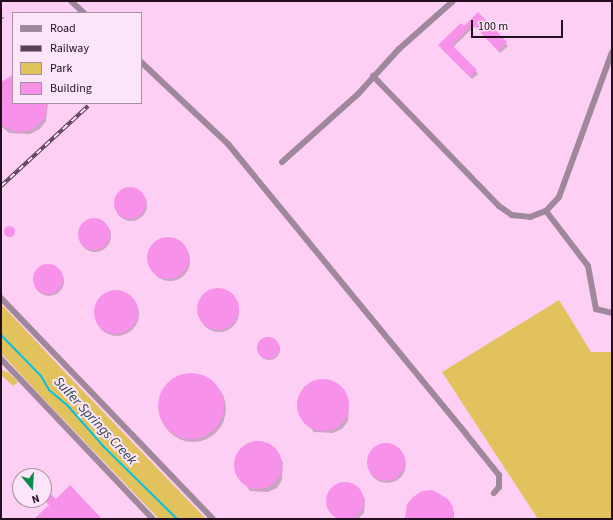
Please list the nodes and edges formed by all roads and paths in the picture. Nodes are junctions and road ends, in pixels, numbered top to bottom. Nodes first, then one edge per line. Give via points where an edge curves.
1 (71, 1) edge
2 (454, 1) edge
3 (83, 12) edge
4 (612, 52) edge
5 (142, 63) edge
6 (373, 76) junction
7 (282, 162) dead end
8 (546, 211) junction
9 (1, 298) edge
10 (612, 313) edge
11 (1, 359) edge
12 (494, 492) dead end
13 (153, 519) edge
14 (213, 519) edge

1 - 3 street
2 - 6 street via 399,49
4 - 8 street via 564,185 559,197
5 - 12 street via 228,144 466,434 499,475 499,487
6 - 7 street via 358,94
6 - 8 street via 505,212 521,217
8 - 10 street via 588,266 596,309
9 - 14 street
11 - 13 street

